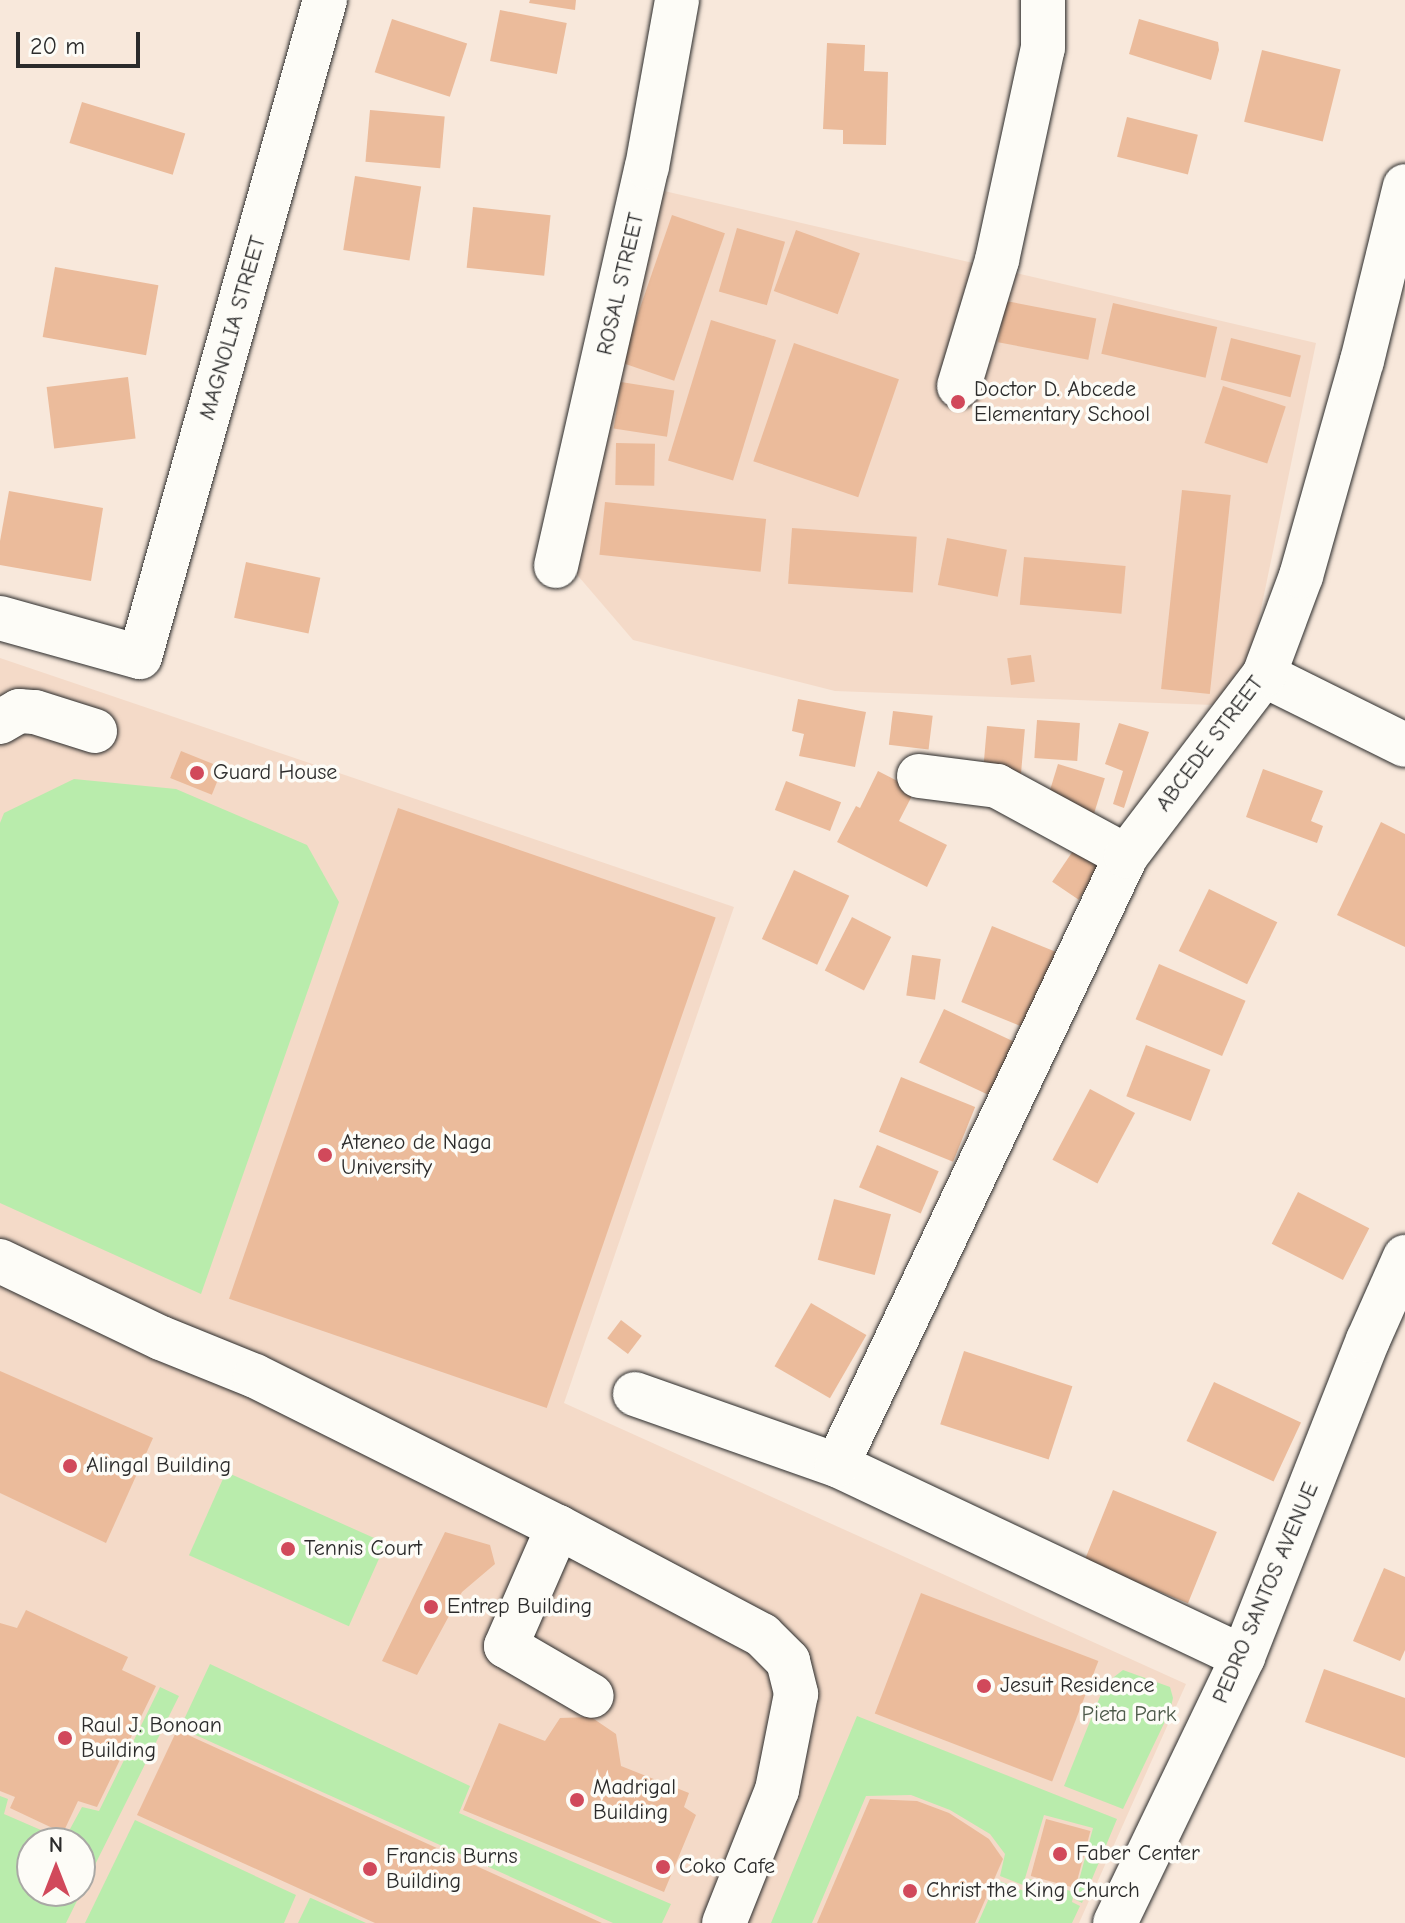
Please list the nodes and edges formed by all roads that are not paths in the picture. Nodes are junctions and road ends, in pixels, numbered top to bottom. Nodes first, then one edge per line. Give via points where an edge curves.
1 (325, 0) edge
2 (677, 0) edge
3 (1043, 0) edge
4 (1405, 186) edge
5 (959, 386) dead end
6 (556, 566) dead end
7 (0, 618) edge
8 (1264, 675) junction
9 (0, 722) edge
10 (95, 731) dead end
11 (1405, 745) edge
12 (919, 776) dead end
13 (1126, 856) junction
14 (1405, 1257) edge
15 (0, 1261) edge
16 (635, 1394) dead end
17 (837, 1465) junction
18 (558, 1527) junction
19 (1243, 1657) junction
20 (592, 1696) dead end
21 (724, 1923) edge
22 (1115, 1923) edge

1 - 7 street, MAGNOLIA STREET via 140,657
2 - 6 street, ROSAL STREET via 647,167
3 - 5 street via 1043,48 997,260
4 - 8 street, ABCEDE STREET via 1301,576
8 - 11 street
8 - 13 street, ABCEDE STREET
9 - 10 street via 19,711
12 - 13 street via 997,786
13 - 17 street, ABCEDE STREET
14 - 19 street, PEDRO SANTOS AVENUE
15 - 18 street via 161,1338 255,1376
16 - 17 street
17 - 19 street
18 - 20 street via 506,1646
18 - 21 street via 762,1635 788,1661 796,1694 777,1790
19 - 22 street, PEDRO SANTOS AVENUE

